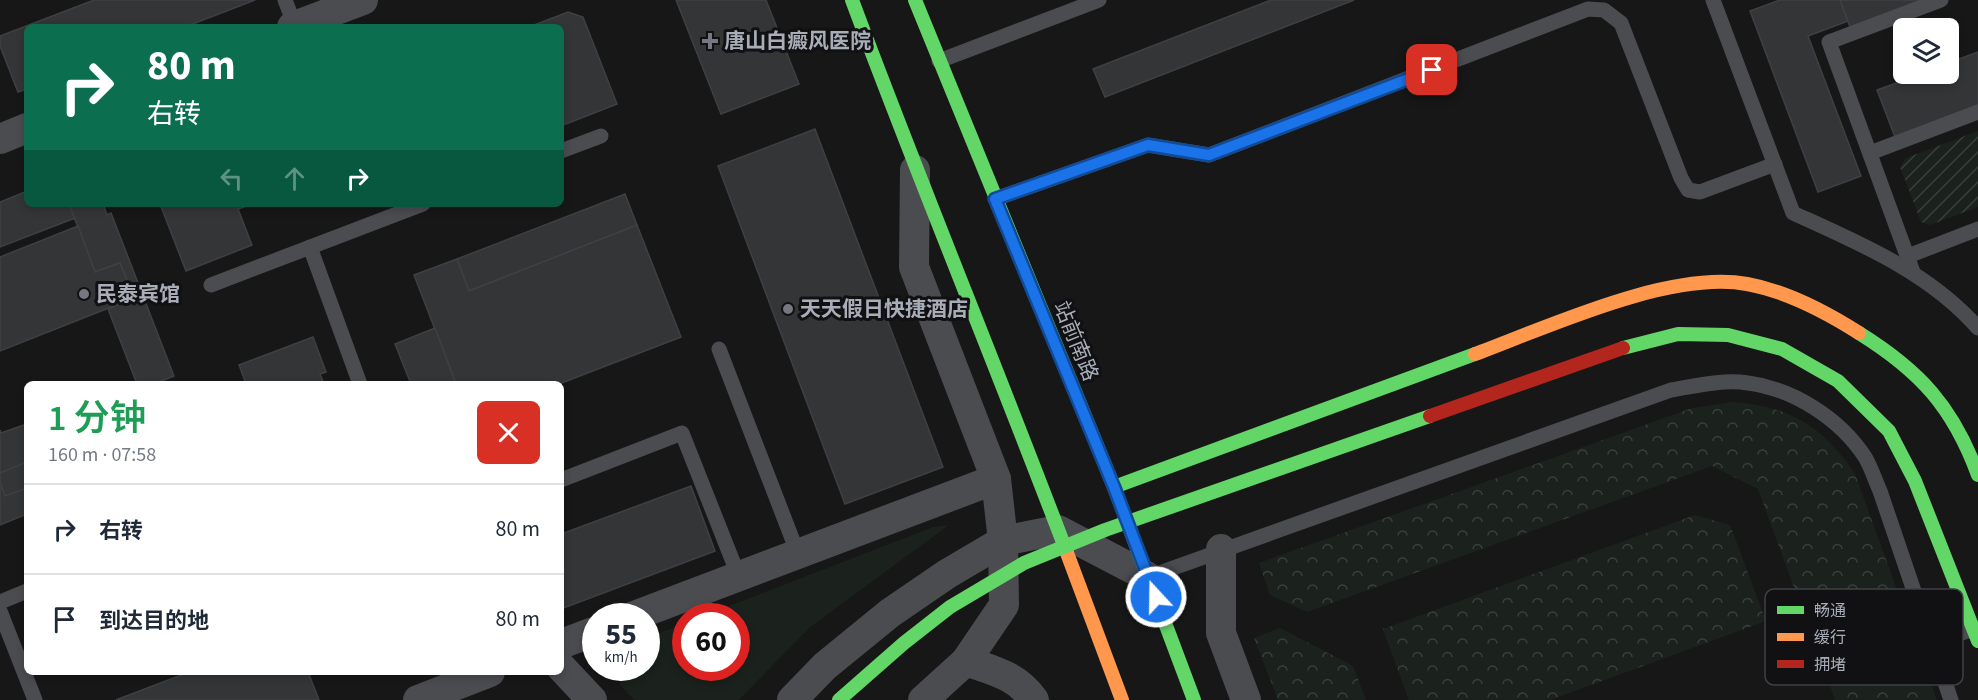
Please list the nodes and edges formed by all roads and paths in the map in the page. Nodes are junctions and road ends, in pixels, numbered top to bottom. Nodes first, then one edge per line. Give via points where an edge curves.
1 (363, 0) edge
2 (852, 0) edge
3 (915, 0) edge
4 (1099, 0) edge
5 (1713, 0) edge
6 (1941, 0) edge
7 (291, 18) edge
8 (939, 61) junction
9 (1978, 112) edge
10 (24, 129) edge
11 (601, 136) dead end
12 (0, 139) edge
13 (564, 150) edge
14 (1870, 153) junction
15 (1775, 164) junction
16 (915, 169) junction
17 (995, 199) junction
18 (415, 207) edge
19 (1978, 229) edge
20 (310, 247) junction
21 (1908, 256) junction
22 (1914, 272) junction
23 (211, 285) dead end
24 (1978, 328) edge
25 (719, 349) dead end
26 (359, 381) edge
27 (1978, 475) edge
28 (996, 478) junction
29 (564, 479) edge
30 (1114, 487) junction
31 (1058, 530) junction
32 (1003, 541) junction
33 (1221, 549) junction
34 (798, 554) junction
35 (739, 576) junction
36 (1148, 577) junction
37 (1913, 589) edge
38 (1957, 589) edge
39 (24, 592) edge
40 (0, 602) edge
41 (1963, 603) edge
42 (660, 606) edge
43 (0, 611) edge
44 (1978, 628) edge
45 (1963, 633) edge
46 (582, 636) edge
47 (1978, 641) edge
48 (564, 643) edge
49 (966, 662) junction
50 (564, 670) edge
51 (24, 672) edge
52 (25, 675) edge
53 (475, 675) edge
54 (1946, 685) edge
55 (35, 700) edge
56 (418, 700) edge
57 (592, 700) edge
58 (792, 700) edge
59 (839, 700) edge
60 (923, 700) edge
61 (1034, 700) edge
62 (1122, 700) edge
63 (1194, 700) edge
64 (1246, 700) edge
65 (1951, 700) edge

1 - 7 street
2 - 16 main road
3 - 8 main road, 站前南路
4 - 8 lane
5 - 15 lane
6 - 14 lane via 1829,42
8 - 17 main road, 站前南路
9 - 14 lane
10 - 12 street
11 - 13 lane
14 - 21 lane
15 - 17 lane via 1700,192 1688,190 1621,23 1604,10 1588,9 1209,155 1148,145
15 - 22 lane via 1793,213
16 - 28 street via 914,267
16 - 31 main road
17 - 30 main road, 站前南路
18 - 20 lane
19 - 21 lane
20 - 23 lane
20 - 26 lane
21 - 22 lane
22 - 24 lane via 1965,312
25 - 34 lane
27 - 30 main road via 1954,419 1898,362 1844,321 1746,283 1691,284 1638,294
28 - 32 street
28 - 34 street
29 - 35 lane via 682,433
30 - 36 main road, 站前南路
31 - 32 street
31 - 36 street
31 - 62 main road
32 - 49 street via 1004,605
32 - 58 street via 890,613 825,666
33 - 36 lane
33 - 37 lane via 1671,390 1748,383 1818,410 1844,430 1866,458 1880,490
33 - 64 street via 1221,633
34 - 35 street
35 - 42 street
36 - 63 main road, 站前南路
38 - 59 main road, bridge via 1915,482 1889,431 1838,381 1782,349 1728,334 1678,334 1631,345 1106,530 1023,564 957,602 880,662
39 - 40 lane
41 - 47 main road, bridge
43 - 51 lane
44 - 45 lane
46 - 48 street
49 - 60 street
49 - 61 street via 1023,685
50 - 57 street
52 - 55 lane
53 - 56 street
54 - 65 lane

